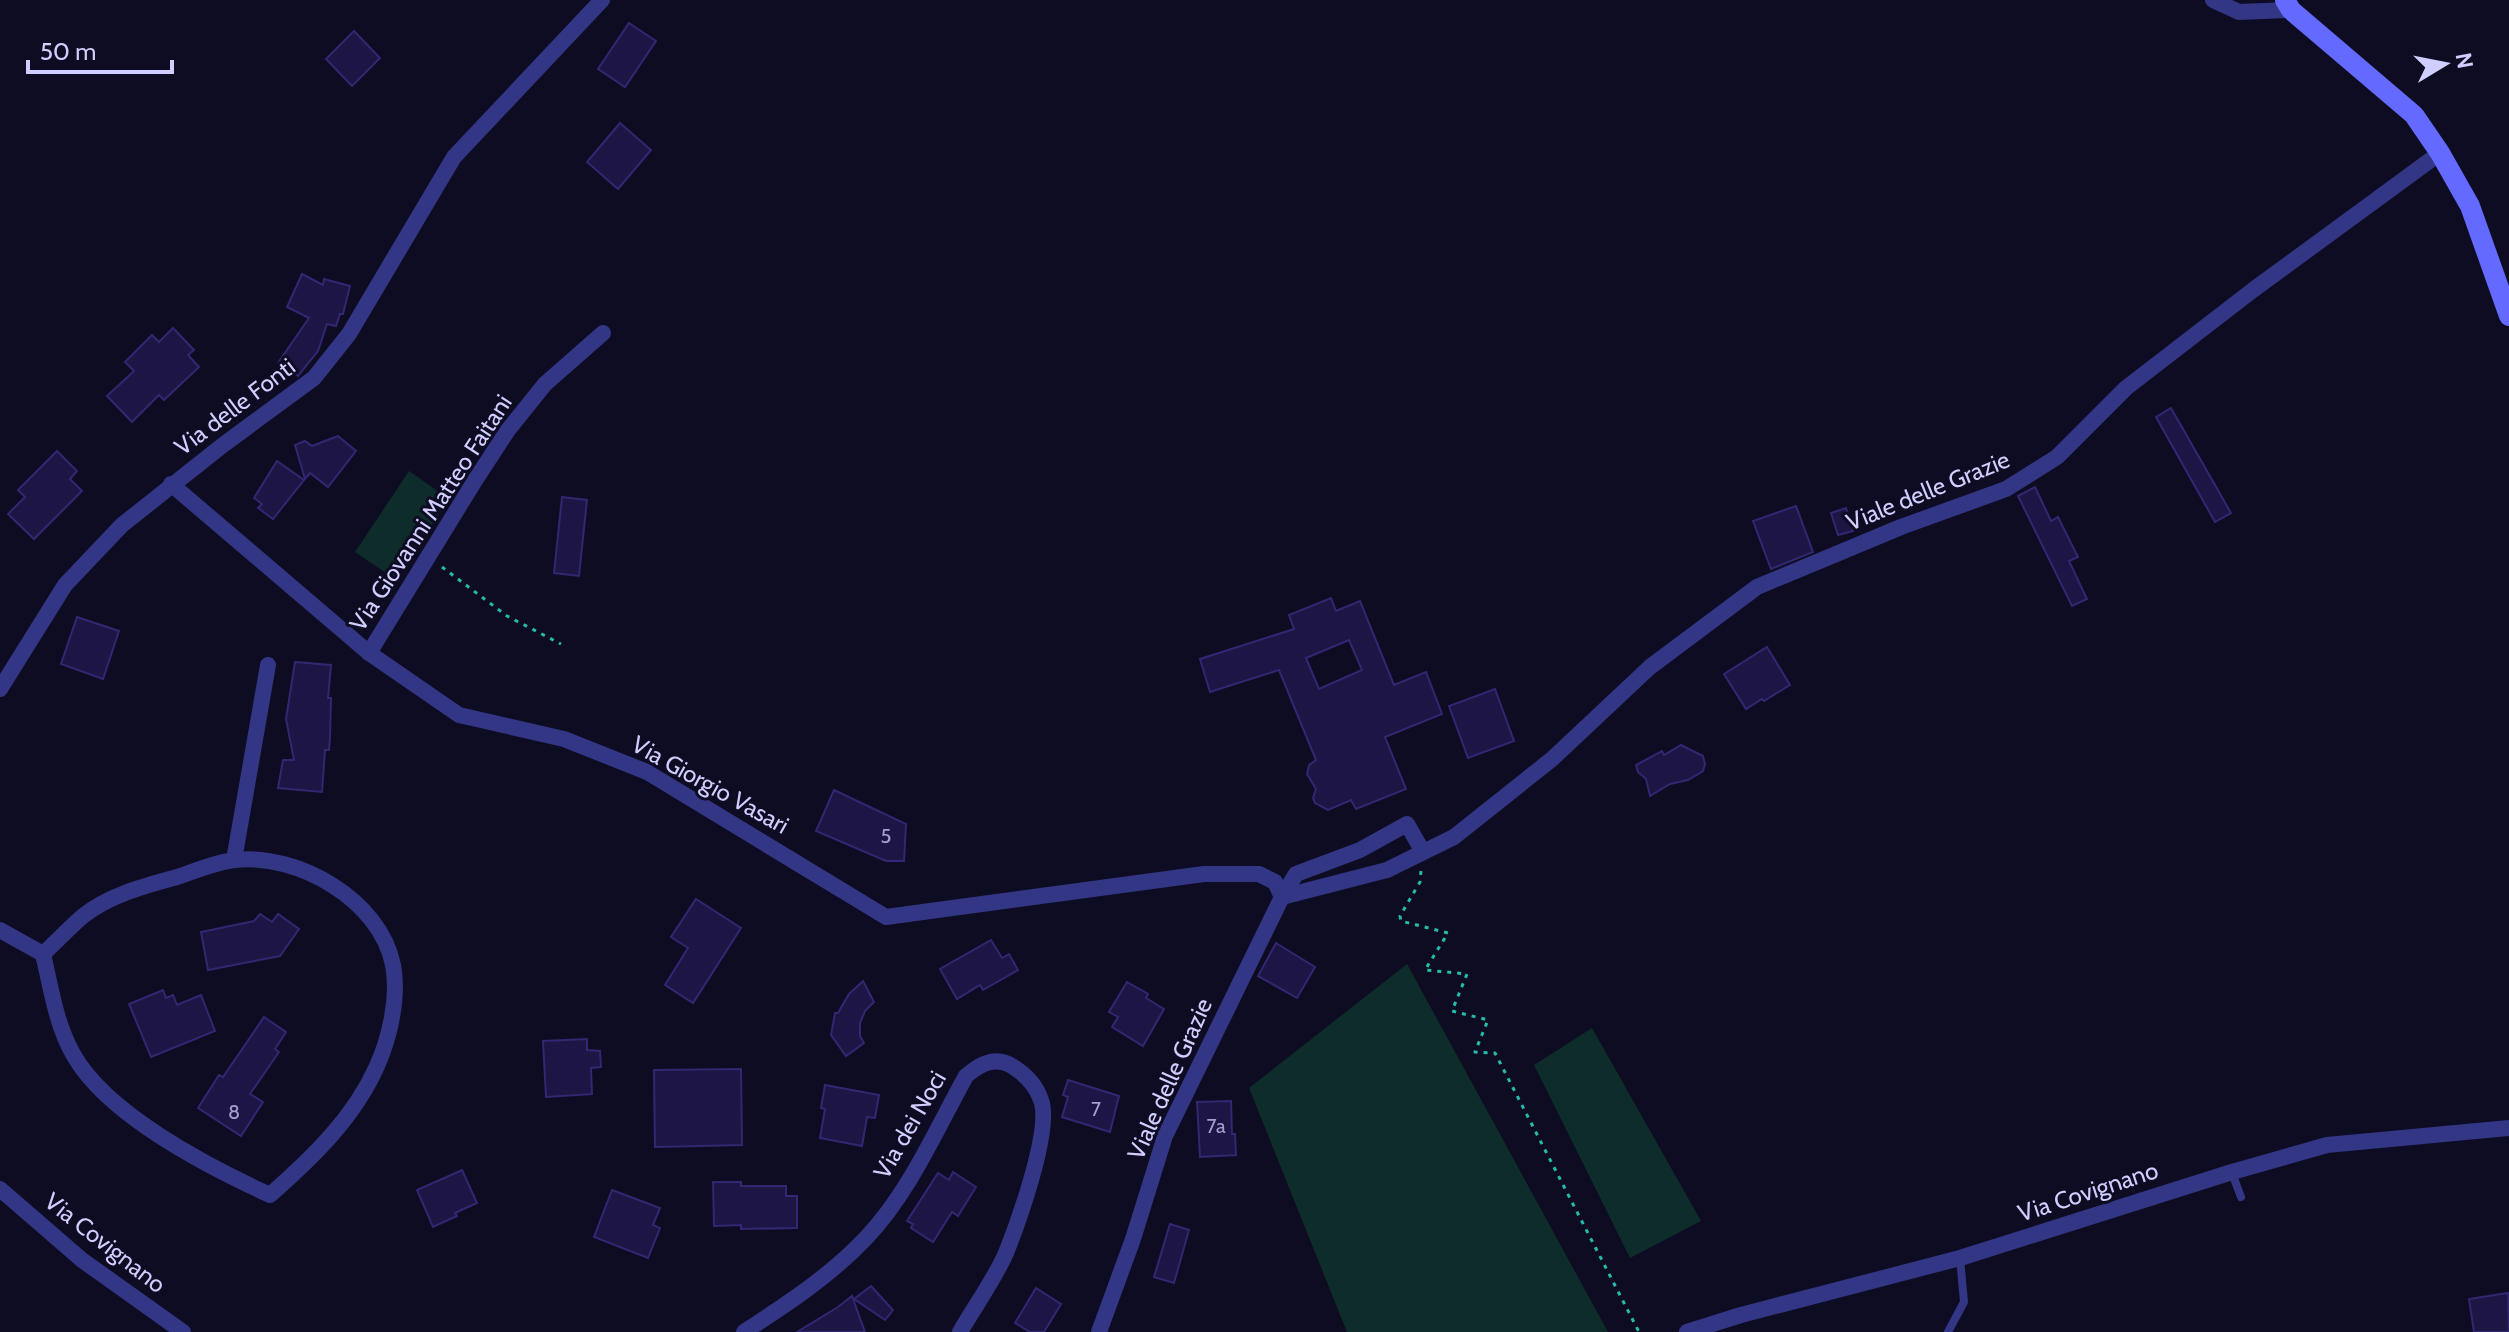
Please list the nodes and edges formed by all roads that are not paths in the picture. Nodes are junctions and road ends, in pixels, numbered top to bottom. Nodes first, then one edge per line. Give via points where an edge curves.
1 (602, 0) edge
2 (2213, 0) edge
3 (2288, 5) edge
4 (2440, 153) junction
5 (2509, 316) edge
6 (603, 333) dead end
7 (171, 484) junction
8 (369, 653) junction
9 (268, 665) dead end
10 (0, 689) edge
11 (1423, 852) junction
12 (234, 860) junction
13 (1282, 897) junction
14 (0, 930) edge
15 (43, 954) junction
16 (2509, 1128) edge
17 (2232, 1172) junction
18 (0, 1189) edge
19 (2241, 1197) dead end
20 (1960, 1258) junction
21 (183, 1332) edge
22 (744, 1332) edge
23 (960, 1332) edge
24 (1099, 1332) edge
25 (1687, 1332) edge
26 (1948, 1332) edge

1 - 7 street, Via delle Fonti via 454,157 349,334 314,378
2 - 3 street via 2239,12
3 - 4 street via 2414,115
4 - 5 street via 2470,206
4 - 11 street, Viale delle Grazie via 2126,388 2057,457 2006,489 1757,587 1650,667 1552,759 1479,818
6 - 8 street, Via Giovanni Matteo Faitani via 545,384 508,430
7 - 8 street, Via Giorgio Vasari
7 - 10 street, Via delle Fonti via 122,525 65,585
8 - 13 street, Via Giorgio Vasari via 459,715 564,739 647,772 886,917 1204,874 1259,874 1275,882
9 - 12 street
11 - 13 street, Viale delle Grazie via 1387,870
11 - 13 street, Viale delle Grazie via 1407,824 1360,850 1296,874
12 - 15 street via 123,893 84,915
12 - 15 street via 286,863 334,887 375,922 393,964 393,1009 366,1087 353,1110 303,1167 270,1195 176,1147 106,1095 73,1055
13 - 24 street, Viale delle Grazie via 1165,1136
14 - 15 street
16 - 17 street, Via Covignano via 2327,1145
17 - 19 lane
17 - 20 street, Via Covignano
18 - 21 street, Via Covignano via 82,1260
20 - 25 street, Via Covignano
20 - 26 lane via 1964,1302
22 - 23 street, Via dei Noci via 822,1279 867,1237 910,1180 966,1076 997,1059 1029,1077 1042,1101 1043,1130 1005,1254

